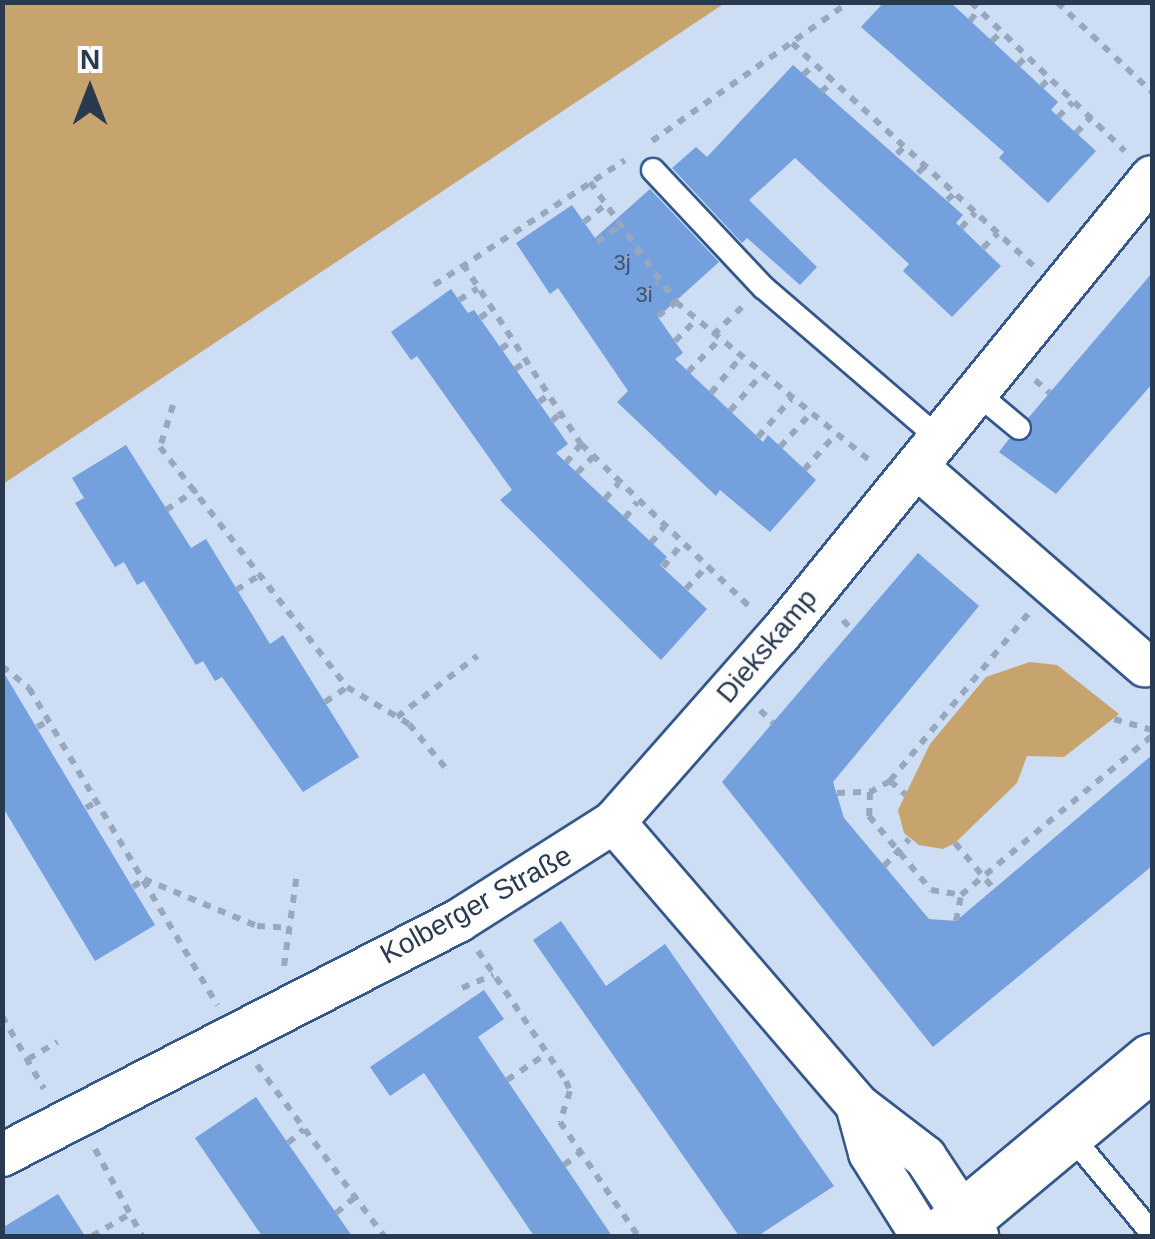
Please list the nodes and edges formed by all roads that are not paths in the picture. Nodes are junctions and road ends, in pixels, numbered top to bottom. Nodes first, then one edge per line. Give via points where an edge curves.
1 (653, 170) dead end
2 (1152, 177) edge
3 (978, 394) junction
4 (1020, 428) dead end
5 (921, 464) junction
6 (1146, 665) dead end
7 (614, 822) junction
8 (1152, 1061) edge
9 (1068, 1132) junction
10 (2, 1155) edge
11 (951, 1232) edge
12 (1152, 1233) edge

1 - 5 lane
2 - 3 street, Diekskamp
3 - 4 lane
3 - 5 street, Diekskamp
5 - 6 street
5 - 7 street, Diekskamp
7 - 10 street, Kolberger Straße via 458,921
7 - 11 street via 857,1105 926,1156
8 - 9 main road
9 - 11 main road
9 - 12 lane

